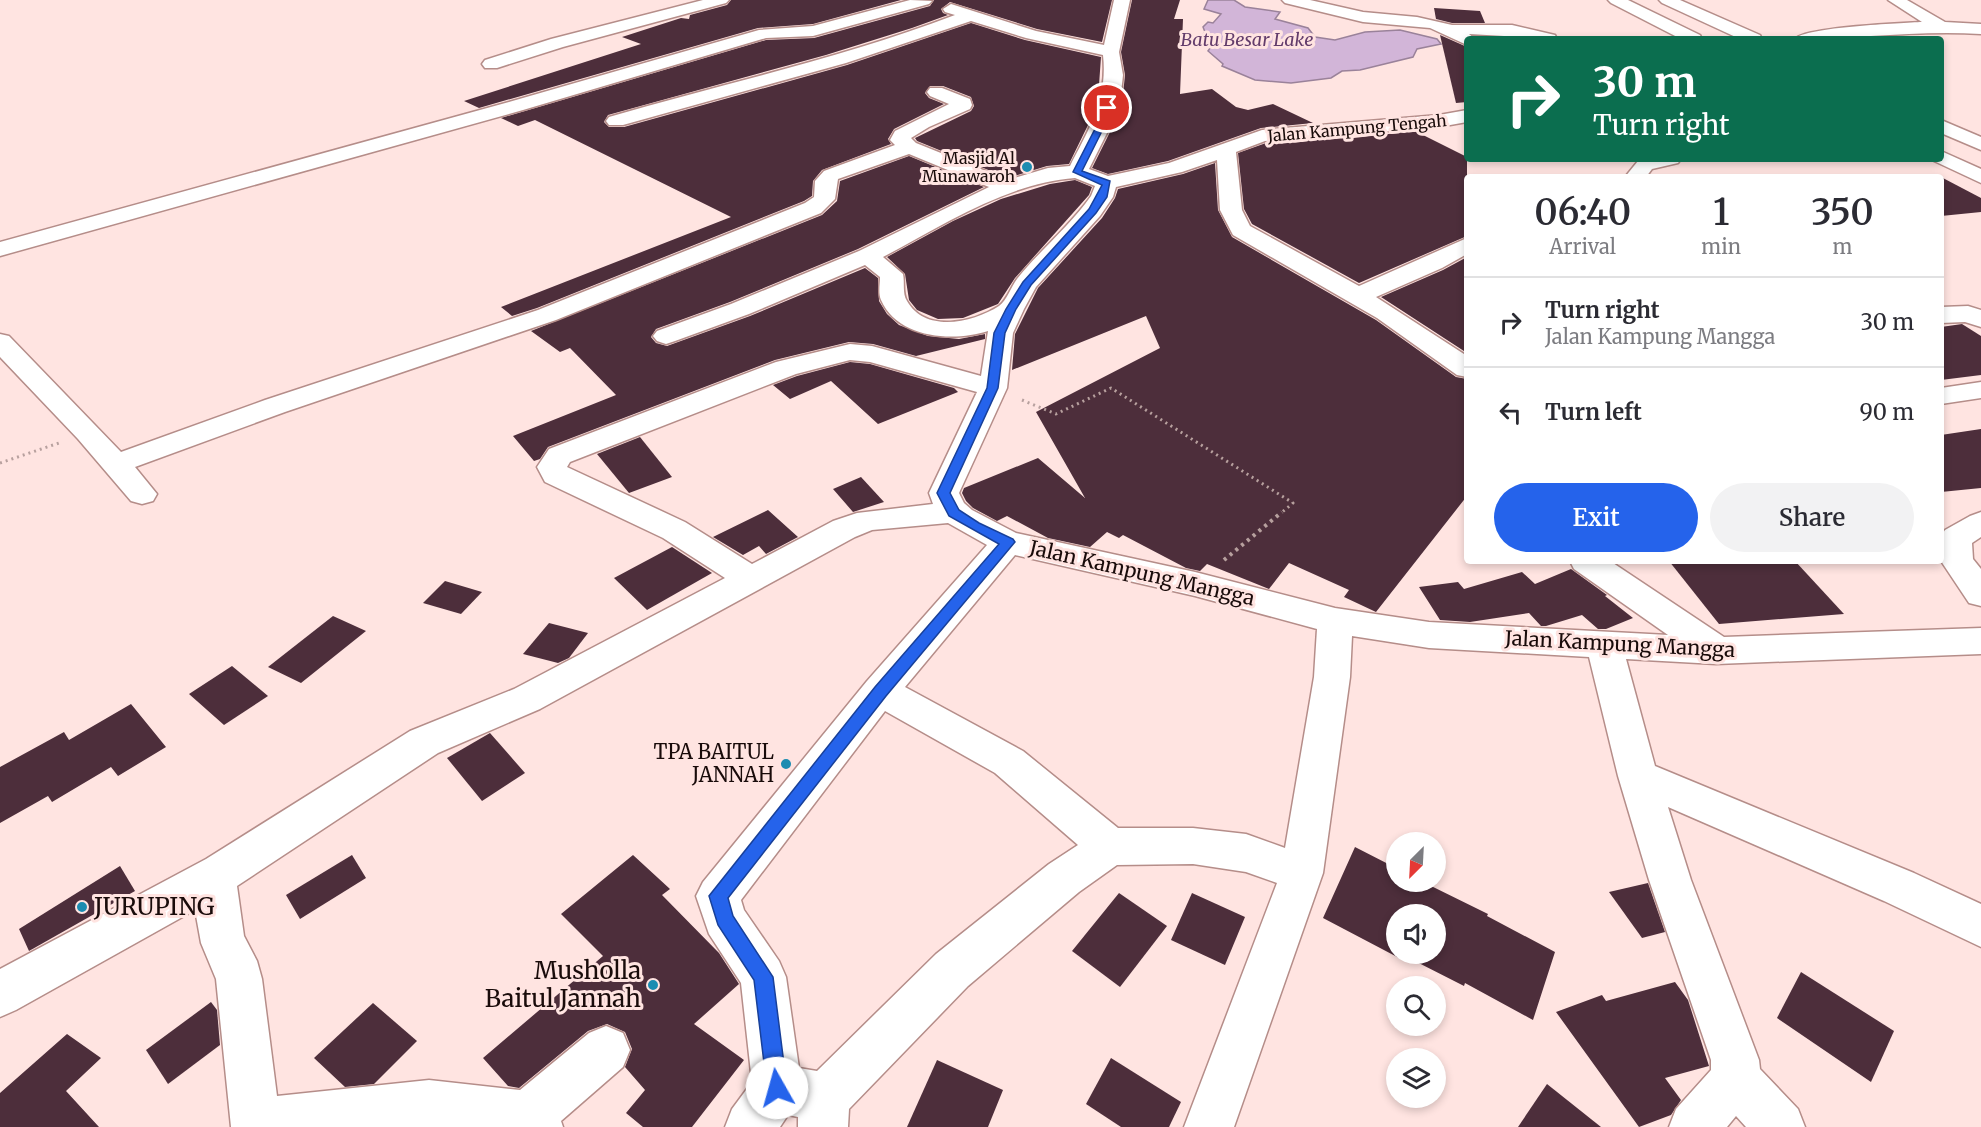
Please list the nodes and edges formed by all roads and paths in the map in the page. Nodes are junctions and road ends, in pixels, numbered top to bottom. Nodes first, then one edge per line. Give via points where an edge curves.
1 (924, 0) edge
2 (982, 0) edge
3 (1122, 0) edge
4 (1290, 0) edge
5 (1616, 0) edge
6 (1667, 0) edge
7 (1896, 0) edge
8 (722, 6) edge
9 (948, 8) junction
10 (971, 15) junction
11 (744, 23) dead end
12 (1940, 26) junction
13 (1454, 29) junction
14 (1981, 30) edge
15 (765, 33) junction
16 (1537, 36) edge
17 (1688, 36) edge
18 (1747, 36) edge
19 (1824, 36) edge
20 (1464, 37) edge
21 (1111, 52) junction
22 (491, 64) dead end
23 (936, 92) dead end
24 (1464, 117) edge
25 (616, 121) dead end
26 (1944, 127) edge
27 (1981, 144) edge
28 (909, 147) junction
29 (1226, 151) junction
30 (1944, 158) edge
31 (1658, 162) edge
32 (1077, 172) junction
33 (1638, 174) edge
34 (1981, 177) edge
35 (1107, 183) junction
36 (1007, 187) junction
37 (1464, 247) edge
38 (0, 249) edge
39 (867, 256) junction
40 (1357, 296) junction
41 (1011, 309) junction
42 (1944, 315) edge
43 (1981, 319) edge
44 (666, 336) dead end
45 (0, 342) edge
46 (1464, 367) edge
47 (993, 388) junction
48 (1981, 390) edge
49 (1944, 396) edge
50 (1981, 409) edge
51 (1944, 414) edge
52 (88, 433) junction
53 (0, 463) edge
54 (116, 464) junction
55 (142, 494) dead end
56 (954, 513) junction
57 (1981, 523) edge
58 (1008, 542) junction
59 (1590, 564) edge
60 (751, 579) junction
61 (1195, 584) junction
62 (1981, 594) edge
63 (1335, 621) junction
64 (1981, 641) edge
65 (1605, 644) junction
66 (1716, 651) junction
67 (880, 691) junction
68 (1638, 776) junction
69 (1110, 847) junction
70 (221, 873) junction
71 (1302, 873) junction
72 (1981, 926) edge
73 (0, 994) edge
74 (606, 1050) dead end
75 (1736, 1079) junction
76 (777, 1088) junction
77 (824, 1112) edge
78 (533, 1121) edge
79 (253, 1125) edge
80 (750, 1127) edge
81 (1209, 1127) edge
82 (1694, 1127) edge
83 (1780, 1127) edge

1 - 9 main road
1 - 15 main road via 813,31
2 - 9 main road
3 - 21 main road
4 - 13 main road via 1365,18
5 - 17 main road
6 - 18 main road
7 - 12 main road
8 - 22 main road via 704,5
9 - 10 main road
10 - 21 main road via 1032,35
10 - 25 main road via 810,68 685,99
11 - 15 main road
12 - 14 main road
12 - 19 main road via 1881,28
13 - 16 main road via 1512,30
13 - 20 main road
15 - 38 main road
21 - 32 main road via 1112,93 1102,123
23 - 28 main road via 963,105 902,135 900,140
24 - 29 main road, Jalan Kampung Tengah via 1302,130 1263,136
26 - 27 main road
28 - 36 main road
28 - 54 main road via 831,175 826,181 824,199 813,208 547,315
29 - 35 main road, Jalan Kampung Tengah via 1175,168
29 - 40 main road via 1231,210 1241,230
30 - 34 main road
31 - 33 main road via 1645,165
32 - 35 main road
32 - 36 main road via 1048,174
35 - 41 main road via 1092,211 1026,284
36 - 39 main road
37 - 40 main road
39 - 41 main road via 891,274 895,302 924,325 939,329 970,328
39 - 44 main road
40 - 46 main road
41 - 47 main road via 1000,333
42 - 43 main road via 1968,314
45 - 52 main road
47 - 56 main road via 944,493
47 - 60 main road via 872,354 850,352 786,368 559,456 552,467 556,475 674,530
47 - 61 path via 1056,414 1111,388 1293,503
48 - 49 main road
50 - 51 main road
52 - 53 path
52 - 54 main road
54 - 55 main road
56 - 58 main road
56 - 60 main road via 868,520
57 - 62 main road via 1956,538 1957,561
58 - 61 main road, Jalan Kampung Mangga
58 - 67 main road, Jalan Kampung Mangga
59 - 66 main road
60 - 70 main road via 526,699 424,742
61 - 63 main road, Jalan Kampung Mangga
63 - 65 main road, Jalan Kampung Mangga via 1429,635
63 - 71 main road via 1332,677
64 - 66 main road, Jalan Kampung Mangga
65 - 66 main road, Jalan Kampung Mangga
65 - 68 main road
67 - 69 main road via 1009,762
67 - 76 main road, Jalan Kampung Mangga via 718,896 725,919 764,977
68 - 72 main road
68 - 75 main road via 1670,880 1735,1060
69 - 71 main road via 1193,846 1246,853
69 - 77 main road via 1064,878 952,970
70 - 73 main road
70 - 79 main road via 215,883 215,897 222,943 234,961 239,979
71 - 81 main road
74 - 78 main road
75 - 82 main road
75 - 83 main road
76 - 77 main road
76 - 80 main road
78 - 79 main road via 429,1105

